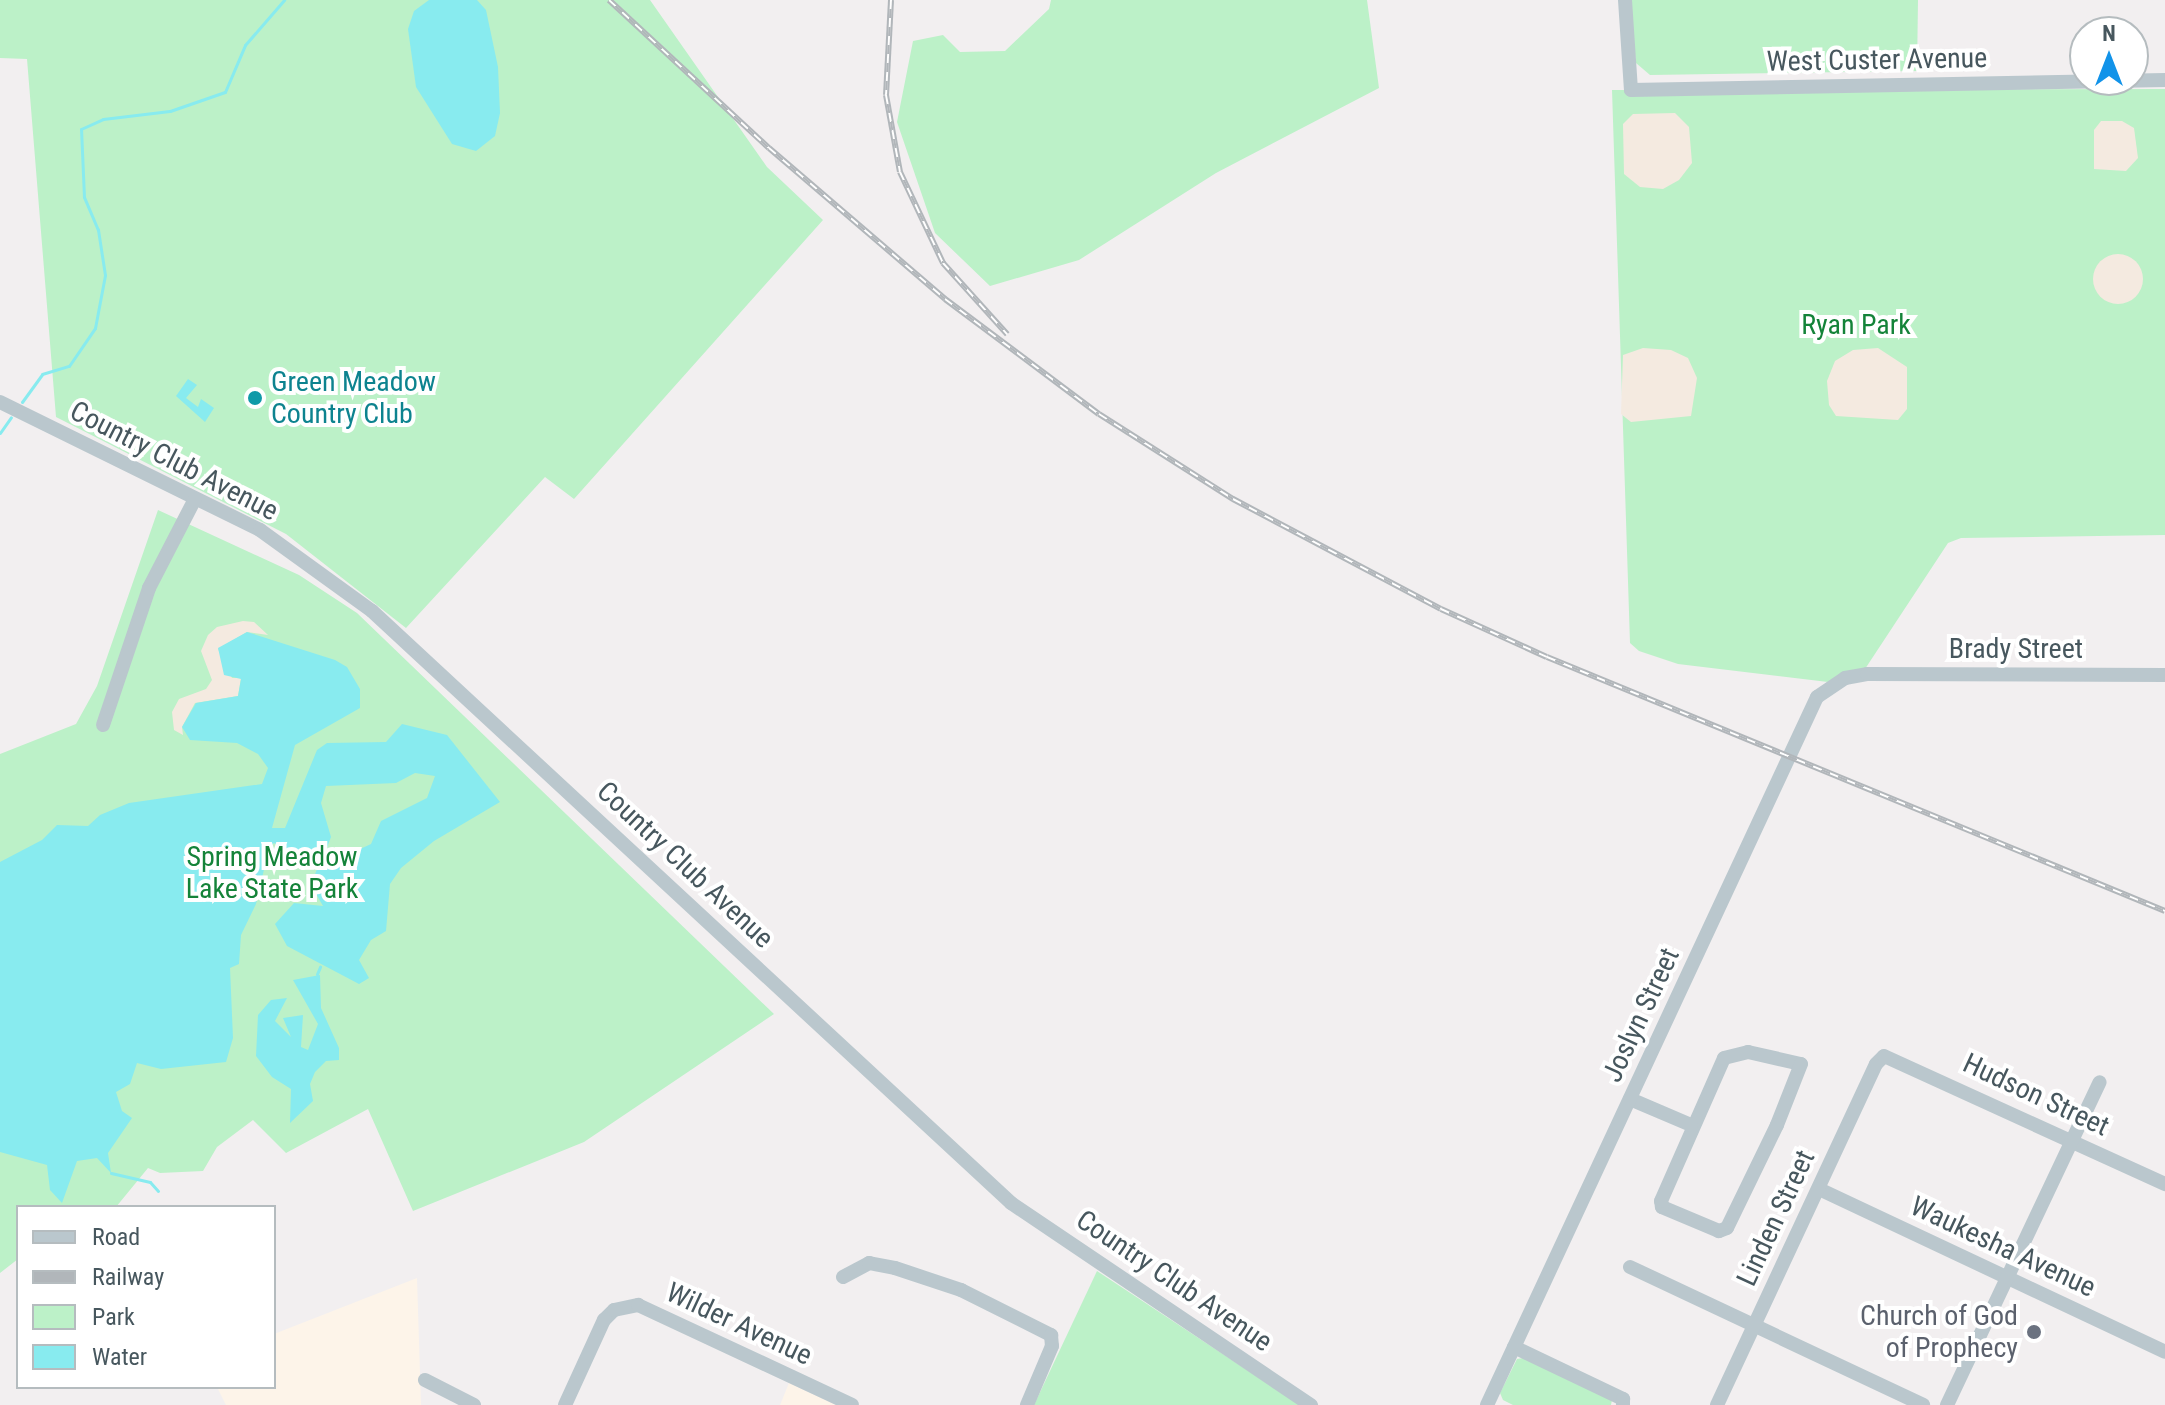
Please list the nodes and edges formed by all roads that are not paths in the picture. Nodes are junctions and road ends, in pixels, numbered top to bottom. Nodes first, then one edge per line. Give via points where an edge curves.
1 (1625, 0) edge
2 (2165, 80) edge
3 (0, 402) edge
4 (195, 499) junction
5 (1867, 674) joint
6 (2165, 675) edge
7 (103, 725) dead end
8 (1884, 1056) joint
9 (2100, 1082) dead end
10 (1630, 1099) junction
11 (1691, 1125) junction
12 (2071, 1141) junction
13 (2165, 1184) edge
14 (1819, 1189) junction
15 (1630, 1267) dead end
16 (843, 1277) dead end
17 (2007, 1277) junction
18 (1754, 1325) junction
19 (1514, 1347) junction
20 (2165, 1352) edge
21 (425, 1380) dead end
22 (1491, 1404) edge
23 (474, 1405) edge
24 (565, 1405) edge
25 (852, 1405) edge
26 (1027, 1405) edge
27 (1311, 1405) edge
28 (1623, 1405) edge
29 (1717, 1405) edge
30 (1923, 1405) edge
31 (1947, 1405) edge

1 - 2 street, West Custer Avenue via 1631,90
3 - 4 street, Country Club Avenue
4 - 7 street via 149,588
4 - 27 street, Country Club Avenue via 260,530 372,611 1011,1203
5 - 6 street, Brady Street
5 - 10 street, Joslyn Street via 1845,678 1817,697
8 - 12 street, Hudson Street
8 - 14 street, Linden Street
9 - 12 street
10 - 11 street
10 - 19 street, Joslyn Street
11 - 11 street via 1724,1058 1748,1052 1797,1061 1797,1081 1727,1228 1707,1229 1662,1207
12 - 13 street, Hudson Street
12 - 17 street
14 - 17 street, Waukesha Avenue
14 - 18 street, Linden Street
15 - 18 street
16 - 26 street via 869,1263 895,1268 952,1287 1051,1335
17 - 20 street, Waukesha Avenue
17 - 31 street
18 - 29 street, Linden Street
18 - 30 street
19 - 22 street, Joslyn Street
19 - 28 street via 1623,1399
21 - 23 street
24 - 25 street, Wilder Avenue via 604,1320 614,1310 638,1305

